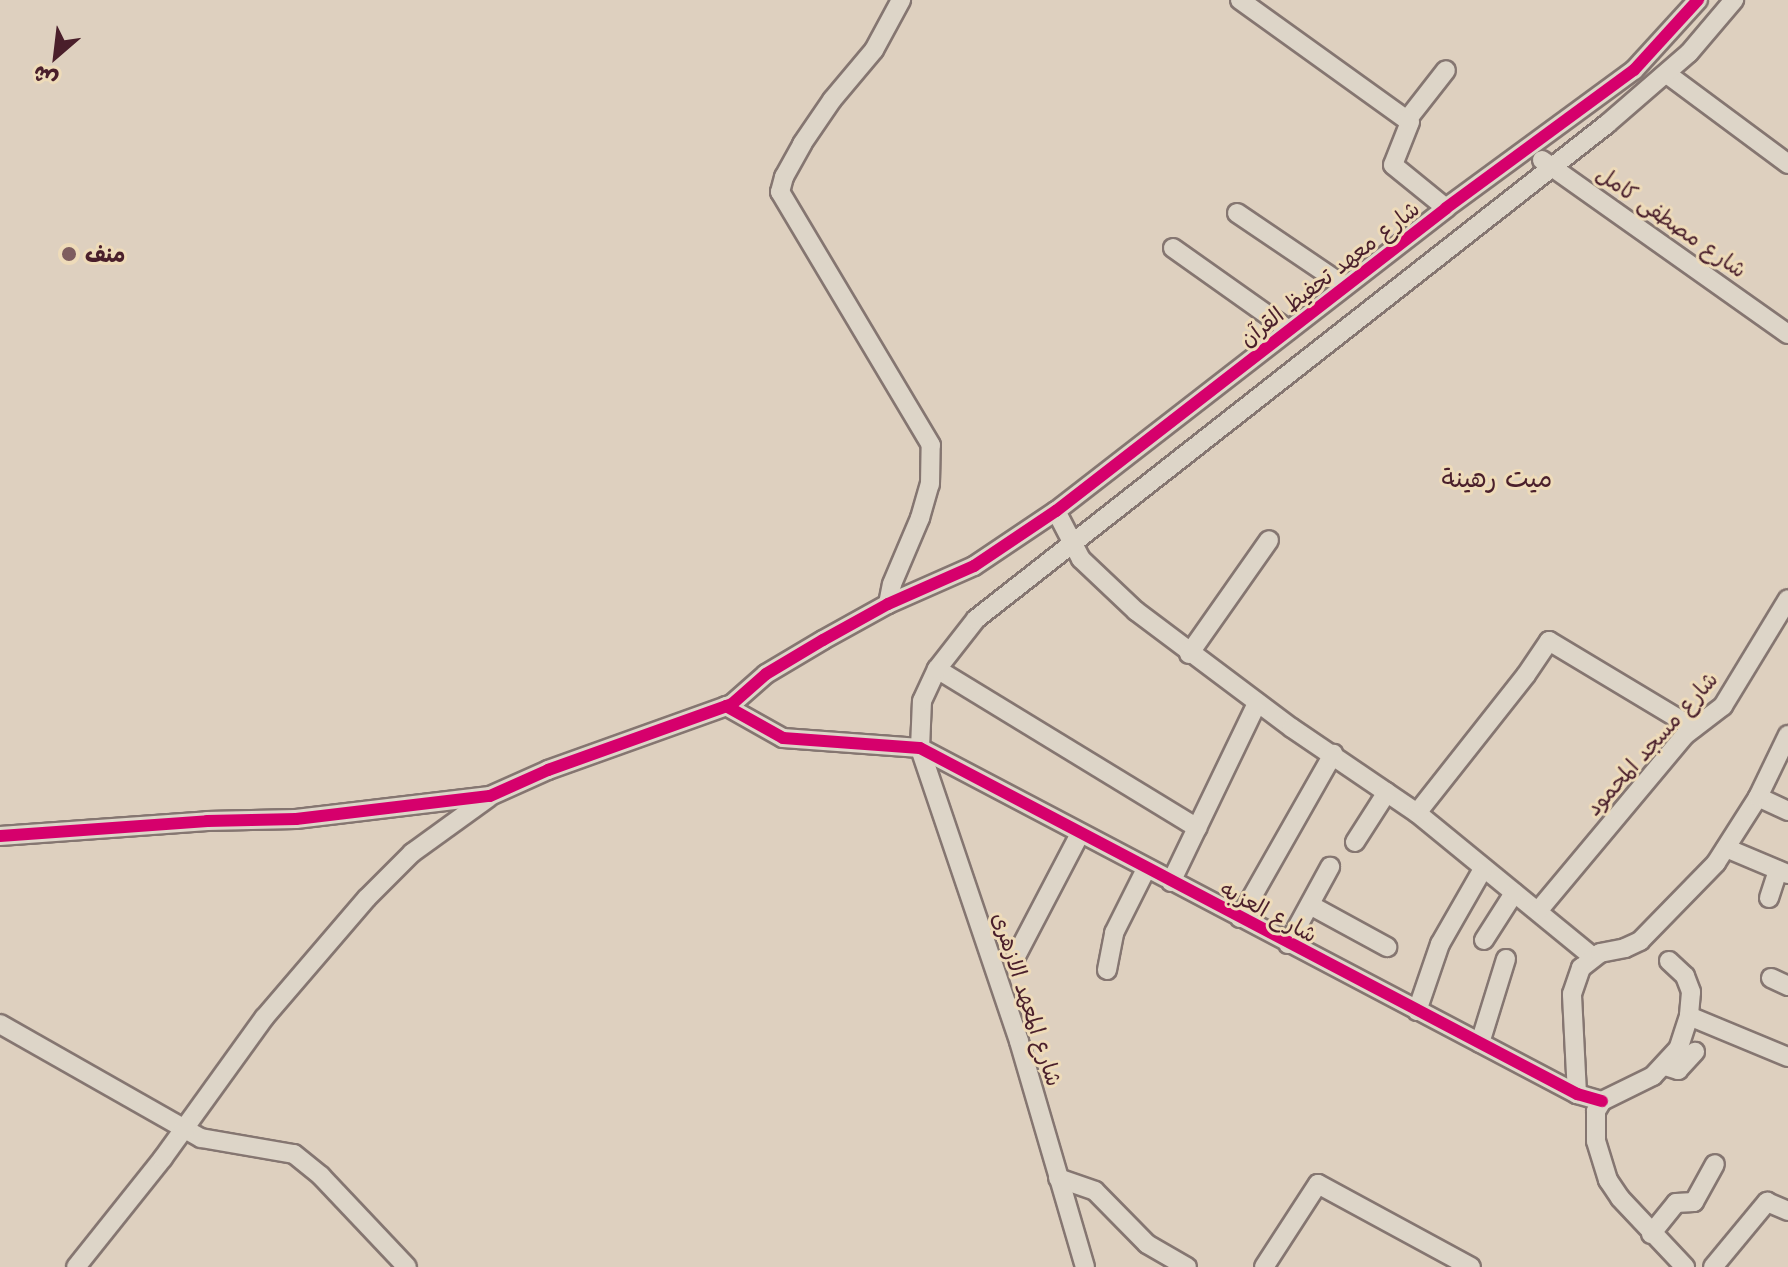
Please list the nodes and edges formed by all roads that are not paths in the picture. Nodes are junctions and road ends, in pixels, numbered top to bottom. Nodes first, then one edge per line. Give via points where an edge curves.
1 (901, 0) edge
2 (1240, 0) edge
3 (1698, 0) edge
4 (1734, 0) edge
5 (1446, 70) dead end
6 (1667, 74) junction
7 (1407, 120) junction
8 (1528, 149) junction
9 (1788, 164) edge
10 (1550, 166) junction
11 (1446, 208) junction
12 (1237, 213) dead end
13 (1173, 248) dead end
14 (1345, 286) junction
15 (1289, 330) junction
16 (1788, 334) edge
17 (1056, 511) junction
18 (1269, 540) dead end
19 (1070, 543) junction
20 (1788, 599) edge
21 (888, 604) junction
22 (1189, 654) junction
23 (937, 669) junction
24 (1257, 703) junction
25 (726, 706) junction
26 (1694, 728) junction
27 (1788, 735) edge
28 (920, 748) junction
29 (1333, 754) junction
30 (1784, 755) edge
31 (1387, 792) junction
32 (490, 796) junction
33 (1758, 797) junction
34 (1788, 811) edge
35 (1417, 813) junction
36 (1197, 828) junction
37 (1080, 834) junction
38 (0, 836) edge
39 (1355, 842) dead end
40 (1726, 848) junction
41 (1330, 867) dead end
42 (1146, 869) junction
43 (1483, 869) junction
44 (1783, 872) edge
45 (1171, 882) junction
46 (1514, 893) junction
47 (1769, 898) dead end
48 (1310, 905) junction
49 (1538, 911) junction
50 (1240, 918) junction
51 (1484, 940) dead end
52 (1288, 944) junction
53 (1387, 947) dead end
54 (1593, 957) junction
55 (1506, 959) dead end
56 (1014, 960) dead end
57 (1669, 961) dead end
58 (1107, 970) dead end
59 (1417, 1011) junction
60 (1689, 1016) junction
61 (0, 1024) edge
62 (1480, 1043) junction
63 (1695, 1052) dead end
64 (1788, 1057) edge
65 (1665, 1066) junction
66 (1577, 1094) junction
67 (1602, 1101) junction
68 (183, 1130) junction
69 (1715, 1164) dead end
70 (1058, 1178) junction
71 (1788, 1211) edge
72 (1651, 1234) junction
73 (76, 1267) edge
74 (407, 1267) edge
75 (1085, 1267) edge
76 (1187, 1267) edge
77 (1264, 1267) edge
78 (1471, 1267) edge
79 (1685, 1267) edge
80 (1713, 1267) edge

1 - 21 street via 874,50 802,144 780,192 931,445 930,484
2 - 7 street
3 - 8 street, شارع معهد تحفيظ القرآن via 1634,70
4 - 6 street
5 - 7 street
6 - 9 street
6 - 10 street
7 - 11 street via 1412,124 1393,165
8 - 10 street, شارع مصطفى كامل
8 - 11 street, شارع معهد تحفيظ القرآن
10 - 16 street, شارع مصطفى كامل
10 - 19 street
11 - 14 street, شارع معهد تحفيظ القرآن
12 - 14 street
13 - 15 street
14 - 15 street, شارع معهد تحفيظ القرآن
15 - 17 street, شارع معهد تحفيظ القرآن
17 - 19 street
17 - 21 street, شارع معهد تحفيظ القرآن via 974,566
18 - 22 street
19 - 22 street via 1110,588
19 - 23 street via 976,619
20 - 26 street, شارع مسجد المحمود via 1723,706
21 - 25 street, شارع معهد تحفيظ القرآن via 766,674
22 - 24 street
23 - 28 street via 922,701
23 - 36 street
24 - 29 street
24 - 36 street
25 - 28 street via 783,738
25 - 32 street, شارع معهد تحفيظ القرآن
26 - 35 street via 1549,641
26 - 49 street, شارع مسجد المحمود
27 - 30 street
28 - 37 street, شارع العزبه
28 - 70 street, شارع المعهد الازهرى via 1019,1041
29 - 31 street
29 - 50 street
30 - 33 street
31 - 35 street
31 - 39 street
32 - 38 street via 296,819
32 - 68 street via 412,853 367,898 264,1018
33 - 34 street
33 - 40 street
35 - 43 street
36 - 45 street
37 - 42 street, شارع العزبه
37 - 56 street
40 - 44 street
40 - 54 street via 1640,941
41 - 48 street
42 - 45 street, شارع العزبه
42 - 58 street via 1114,933
43 - 46 street
43 - 59 street via 1440,944
44 - 47 street
45 - 50 street, شارع العزبه
46 - 49 street
46 - 51 street
48 - 52 street
48 - 53 street
49 - 54 street
50 - 52 street, شارع العزبه
52 - 59 street, شارع العزبه
54 - 66 street via 1581,968 1572,994
55 - 62 street
57 - 60 street via 1689,983
59 - 62 street, شارع العزبه
60 - 64 street
60 - 65 street via 1678,1049
61 - 68 street
62 - 66 street, شارع العزبه
63 - 65 street via 1678,1070
65 - 67 street
66 - 67 street, شارع العزبه
67 - 72 street via 1595,1121 1599,1160 1620,1198
68 - 73 street
68 - 74 street via 223,1144 282,1150 303,1159
69 - 72 street via 1692,1204 1676,1203
70 - 75 street, شارع المعهد الازهرى
70 - 76 street via 1095,1191 1147,1244
71 - 80 street via 1767,1202
72 - 79 street
77 - 78 street via 1318,1184

